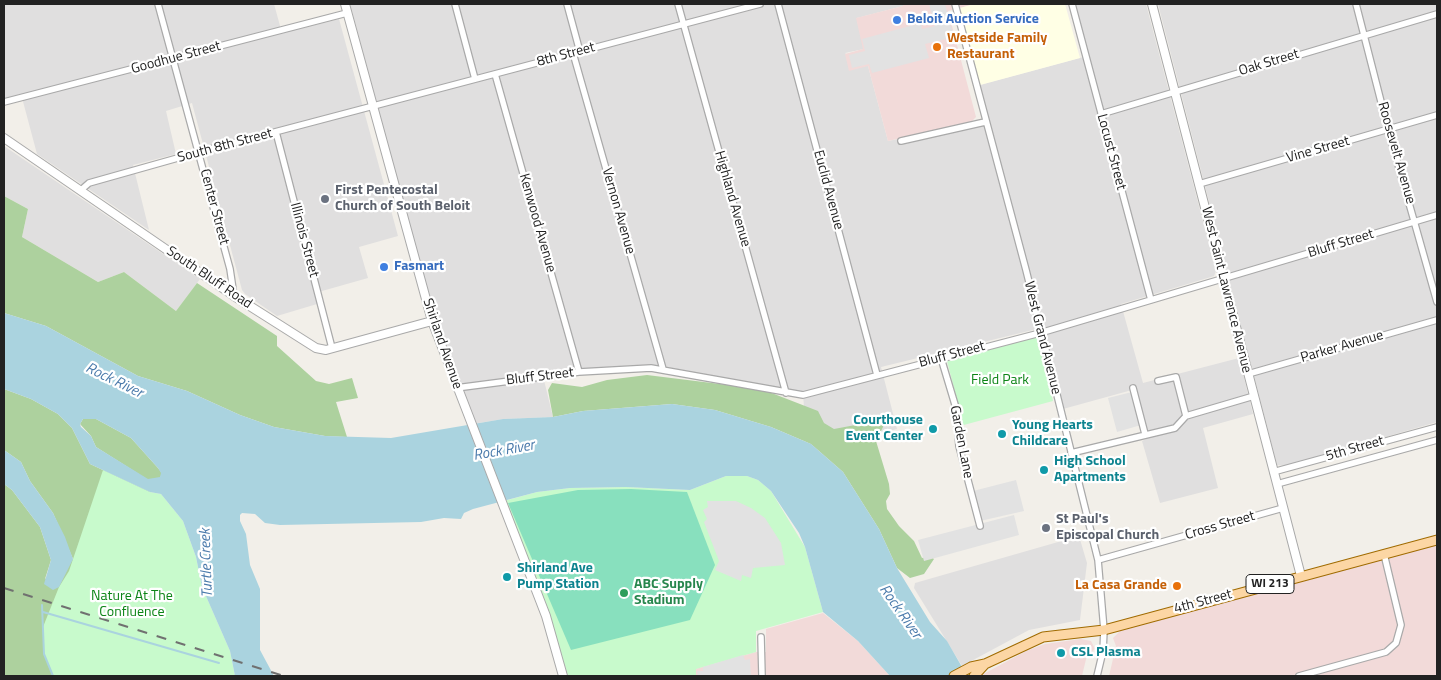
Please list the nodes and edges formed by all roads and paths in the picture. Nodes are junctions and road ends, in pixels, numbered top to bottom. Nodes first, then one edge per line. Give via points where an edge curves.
1 (158, 4) edge
2 (345, 4) edge
3 (455, 4) edge
4 (567, 4) edge
5 (678, 4) edge
6 (760, 4) edge
7 (778, 4) edge
8 (955, 4) edge
9 (1072, 4) edge
10 (1152, 4) edge
11 (1356, 4) edge
12 (347, 13) junction
13 (1437, 14) edge
14 (683, 24) junction
15 (1364, 35) junction
16 (580, 52) junction
17 (573, 54) junction
18 (173, 59) junction
19 (495, 74) junction
20 (475, 79) junction
21 (1175, 91) junction
22 (4, 102) edge
23 (372, 107) junction
24 (1101, 114) junction
25 (1437, 115) edge
26 (985, 122) junction
27 (1388, 129) junction
28 (276, 132) junction
29 (4, 138) edge
30 (901, 141) dead end
31 (199, 152) junction
32 (1199, 184) junction
33 (80, 190) junction
34 (1437, 215) edge
35 (1415, 222) junction
36 (1224, 279) junction
37 (234, 296) junction
38 (1151, 300) junction
39 (1437, 302) edge
40 (1437, 320) edge
41 (432, 321) junction
42 (1040, 332) junction
43 (332, 348) junction
44 (941, 358) junction
45 (662, 369) junction
46 (579, 372) junction
47 (1248, 374) junction
48 (877, 375) junction
49 (1158, 381) dead end
50 (456, 388) junction
51 (1133, 388) dead end
52 (786, 393) junction
53 (1254, 396) junction
54 (1186, 416) junction
55 (1437, 426) edge
56 (1145, 434) junction
57 (1437, 440) edge
58 (1071, 453) junction
59 (1273, 472) junction
60 (1277, 484) junction
61 (1284, 508) junction
62 (980, 526) dead end
63 (1437, 540) edge
64 (1384, 554) junction
65 (1098, 560) junction
66 (1301, 576) junction
67 (1104, 630) junction
68 (761, 637) dead end
69 (985, 664) junction
70 (563, 676) edge
71 (762, 676) edge
72 (954, 676) edge
73 (975, 676) edge
74 (1097, 676) edge
75 (1299, 676) edge

1 - 18 street, Center Street
2 - 12 street, Shirland Avenue
3 - 20 street
4 - 16 street
5 - 14 street, Highland Avenue
6 - 14 street, 8th Street
7 - 48 street, Euclid Avenue
8 - 26 street, West Grand Avenue
9 - 24 street, Locust Street
10 - 21 street, West Saint Lawrence Avenue
11 - 15 street, Roosevelt Avenue
12 - 18 street, Goodhue Street
12 - 23 street, Shirland Avenue
13 - 15 street, Oak Street
14 - 16 street, 8th Street
14 - 52 street, Highland Avenue
15 - 21 street, Oak Street
15 - 27 street, Roosevelt Avenue
16 - 17 street, 8th Street
17 - 19 street, 8th Street
17 - 45 street, Vernon Avenue
18 - 22 street, Goodhue Street
18 - 31 street, Center Street
19 - 20 street, 8th Street
19 - 46 street, Kenwood Avenue
20 - 23 street, 8th Street
21 - 24 street, Oak Street
21 - 32 street, West Saint Lawrence Avenue
23 - 28 street, South 8th Street
23 - 41 street, Shirland Avenue
24 - 38 street, Locust Street
25 - 27 street, Vine Street
26 - 30 street
26 - 42 street, West Grand Avenue
27 - 32 street, Vine Street
27 - 35 street, Roosevelt Avenue
28 - 31 street, South 8th Street
28 - 43 street, Illinois Street
29 - 33 street, South Bluff Road
31 - 33 street, South 8th Street via 89,182
31 - 37 street, Center Street
32 - 36 street, West Saint Lawrence Avenue
33 - 37 street, South Bluff Road
34 - 35 street, Bluff Street
35 - 36 street, Bluff Street
35 - 39 street, Roosevelt Avenue
36 - 38 street, Bluff Street
36 - 47 street, West Saint Lawrence Avenue
37 - 43 street, South Bluff Road via 316,348
38 - 42 street, Bluff Street
40 - 47 street, Parker Avenue
41 - 43 street, South Bluff Road
41 - 50 street, Shirland Avenue
42 - 44 street, Bluff Street
42 - 58 street, West Grand Avenue
44 - 48 street, Bluff Street
44 - 62 street, Garden Lane via 956,408 959,446
45 - 46 street, Bluff Street
45 - 52 street, Bluff Street
46 - 50 street, Bluff Street
47 - 53 street, West Saint Lawrence Avenue
48 - 52 street, Bluff Street via 803,395
49 - 54 street via 1176,377
50 - 70 street, Shirland Avenue via 546,616
51 - 56 street
53 - 54 street
53 - 59 street, West Saint Lawrence Avenue
54 - 56 street via 1175,428
55 - 59 street, 5th Street
56 - 58 street
57 - 60 street, 5th Street
58 - 65 street, West Grand Avenue
59 - 60 street, West Saint Lawrence Avenue
60 - 61 street, West Saint Lawrence Avenue
61 - 65 street, Cross Street
61 - 66 street, West Saint Lawrence Avenue
63 - 64 main road, 4th Street / WI 213
64 - 66 main road, 4th Street / WI 213
64 - 75 street via 1401,625 1392,648 1364,660
65 - 67 street, West Grand Avenue
66 - 67 main road, 4th Street / WI 213
67 - 69 main road, 4th Street / WI 213 via 1044,637
67 - 74 street, West Grand Avenue via 1104,651
68 - 71 street
69 - 72 main road, 4th Street / WI 213 via 970,667
69 - 73 main road, WI 213

